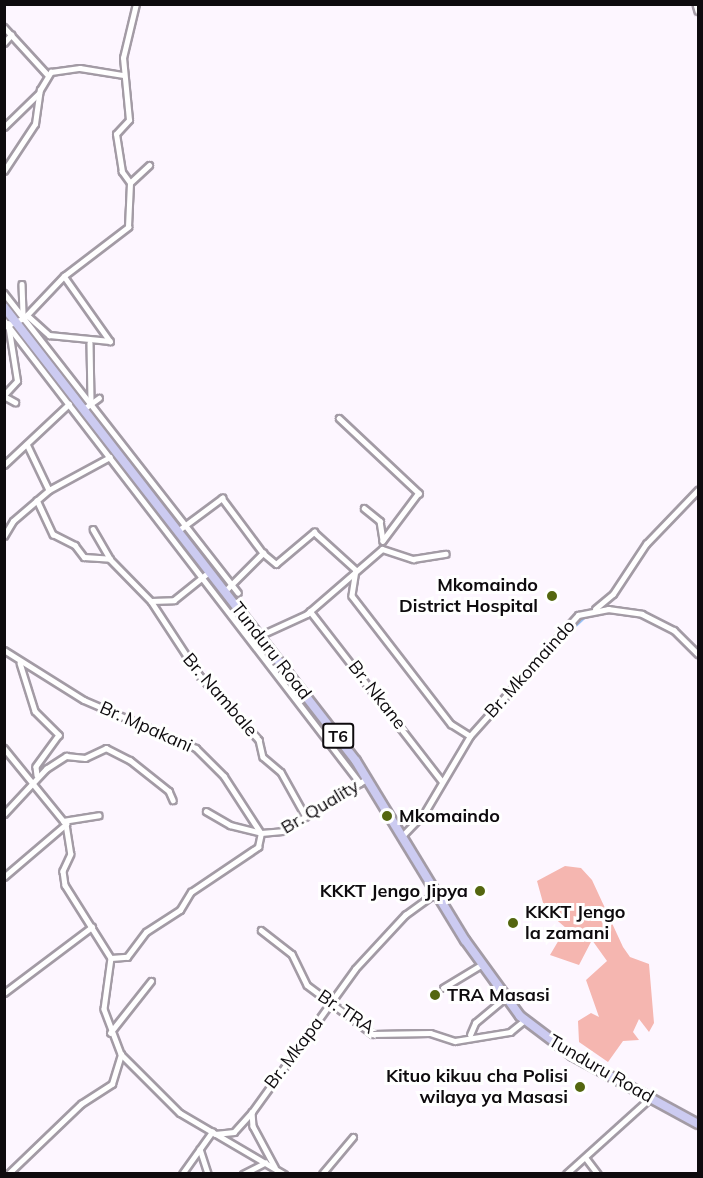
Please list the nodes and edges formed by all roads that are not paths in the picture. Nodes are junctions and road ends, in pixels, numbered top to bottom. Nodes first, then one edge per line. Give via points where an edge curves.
1 (136, 4) edge
2 (696, 4) edge
3 (699, 11) edge
4 (4, 27) edge
5 (11, 35) junction
6 (4, 43) edge
7 (48, 75) junction
8 (123, 75) junction
9 (40, 92) junction
10 (4, 127) edge
11 (149, 165) dead end
12 (4, 171) edge
13 (130, 183) junction
14 (64, 276) junction
15 (22, 284) dead end
16 (4, 293) edge
17 (4, 307) edge
18 (14, 320) edge
19 (90, 343) junction
20 (4, 396) edge
21 (99, 398) dead end
22 (15, 402) dead end
23 (69, 404) junction
24 (88, 405) junction
25 (339, 418) dead end
26 (27, 444) junction
27 (110, 457) junction
28 (4, 465) edge
29 (49, 490) junction
30 (699, 490) edge
31 (37, 500) junction
32 (364, 508) dead end
33 (183, 527) junction
34 (93, 529) dead end
35 (4, 536) edge
36 (383, 541) junction
37 (382, 549) junction
38 (263, 553) junction
39 (446, 554) dead end
40 (110, 559) junction
41 (356, 570) junction
42 (206, 575) junction
43 (228, 588) junction
44 (238, 593) dead end
45 (151, 601) junction
46 (593, 610) junction
47 (310, 611) junction
48 (259, 636) junction
49 (4, 650) edge
50 (699, 654) edge
51 (20, 663) junction
52 (470, 736) junction
53 (4, 748) edge
54 (37, 775) junction
55 (32, 779) junction
56 (364, 780) junction
57 (442, 781) junction
58 (172, 800) dead end
59 (206, 811) dead end
60 (4, 814) edge
61 (99, 815) dead end
62 (306, 817) junction
63 (64, 823) junction
64 (261, 833) junction
65 (404, 834) junction
66 (4, 877) edge
67 (437, 892) junction
68 (92, 927) junction
69 (261, 930) dead end
70 (111, 958) junction
71 (481, 965) junction
72 (151, 981) dead end
73 (443, 988) dead end
74 (4, 993) edge
75 (506, 998) junction
76 (331, 1003) junction
77 (525, 1020) junction
78 (110, 1033) junction
79 (470, 1035) junction
80 (121, 1054) junction
81 (650, 1098) junction
82 (252, 1112) junction
83 (699, 1124) edge
84 (213, 1133) junction
85 (353, 1137) dead end
86 (200, 1149) junction
87 (586, 1158) junction
88 (265, 1163) junction
89 (15, 1166) junction
90 (4, 1167) edge
91 (277, 1171) edge
92 (8, 1173) edge
93 (182, 1173) edge
94 (208, 1173) edge
95 (243, 1173) edge
96 (284, 1173) edge
97 (322, 1173) edge
98 (567, 1173) edge
99 (598, 1173) edge

1 - 8 street
2 - 3 street
4 - 5 street
5 - 6 street
5 - 7 street
7 - 8 street via 80,68
7 - 9 street
8 - 13 street via 129,120 116,134 122,172
9 - 10 street
9 - 12 street via 35,124
11 - 13 street
13 - 14 street via 128,227
14 - 18 street
14 - 19 street via 110,341
15 - 18 street
16 - 18 street
17 - 18 highway, Tunduru Road / T6
18 - 19 street via 49,335
18 - 20 street via 17,381
18 - 23 street
18 - 24 highway, Tunduru Road / T6
19 - 24 street
20 - 22 street
21 - 24 street
23 - 26 street
23 - 27 street
24 - 33 highway, Tunduru Road / T6
25 - 36 street via 419,493
26 - 28 street
26 - 29 street
27 - 29 street
27 - 42 street
29 - 31 street
30 - 46 street via 646,544 613,594
31 - 35 street
31 - 40 street via 53,534 75,545 84,557
32 - 36 street via 380,521
33 - 38 street via 222,498
33 - 42 highway, Tunduru Road / T6
33 - 43 street
34 - 40 street, Br. Nambale
36 - 37 street
37 - 39 street via 413,560
37 - 41 street
38 - 41 street via 276,564 314,532
38 - 43 street
40 - 45 street, Br. Nambale
41 - 47 street
41 - 52 street via 352,596 451,724
42 - 43 highway, Tunduru Road / T6
42 - 45 street via 174,600
42 - 56 street
43 - 44 street
43 - 48 highway, Tunduru Road / T6
45 - 62 street, Br. Nambale via 200,676 259,740 263,757 281,772
46 - 50 street, Br. Mkomaindo via 642,614 674,630
46 - 52 street, Br. Mkomaindo via 579,615 521,674
47 - 48 street
47 - 57 street, Br. Nkane
48 - 56 highway, Tunduru Road / T6
49 - 51 street, Br. Mpakani
51 - 54 street via 38,716 59,735 36,767
51 - 64 street, Br. Mpakani via 84,700 196,748 224,776
52 - 57 street, Br. Mkomaindo
53 - 55 street
54 - 55 street
54 - 58 street via 66,756 85,758 113,749 169,791
55 - 60 street
55 - 63 street
56 - 62 street, Br. Quality
56 - 65 highway, Tunduru Road / T6
57 - 65 street, Br. Mkomaindo
59 - 64 street via 230,825
61 - 63 street
62 - 64 street, Br. Quality via 271,835
63 - 66 street
63 - 68 street via 71,854 63,871 65,885
64 - 70 street, Br. Quality via 258,847 191,892 180,910 146,932 127,957
65 - 67 highway, Tunduru Road / T6
67 - 71 highway, Tunduru Road / T6
67 - 76 street, Br. Mkapa via 405,915
68 - 70 street
68 - 74 street
69 - 76 street, Br. TRA via 292,954 307,985
70 - 78 street via 104,1009
71 - 73 street
71 - 75 highway, Tunduru Road / T6
72 - 78 street
75 - 77 highway, Tunduru Road / T6
75 - 79 street via 475,1023
76 - 79 street, Br. TRA via 373,1034 430,1033 455,1041
76 - 82 street, Br. Mkapa
77 - 79 street, Br. TRA via 510,1032
77 - 81 highway, Tunduru Road / T6 via 573,1056
78 - 80 street
80 - 84 street via 180,1113
80 - 89 street via 112,1084 81,1104
81 - 83 highway, Tunduru Road / T6
81 - 87 street
82 - 84 street, Br. Mkapa via 234,1132
82 - 91 street via 253,1126
84 - 86 street
84 - 88 street
85 - 97 street
86 - 93 street
86 - 94 street
87 - 98 street
87 - 99 street
88 - 91 street
88 - 95 street
89 - 90 street
89 - 92 street
91 - 96 street

